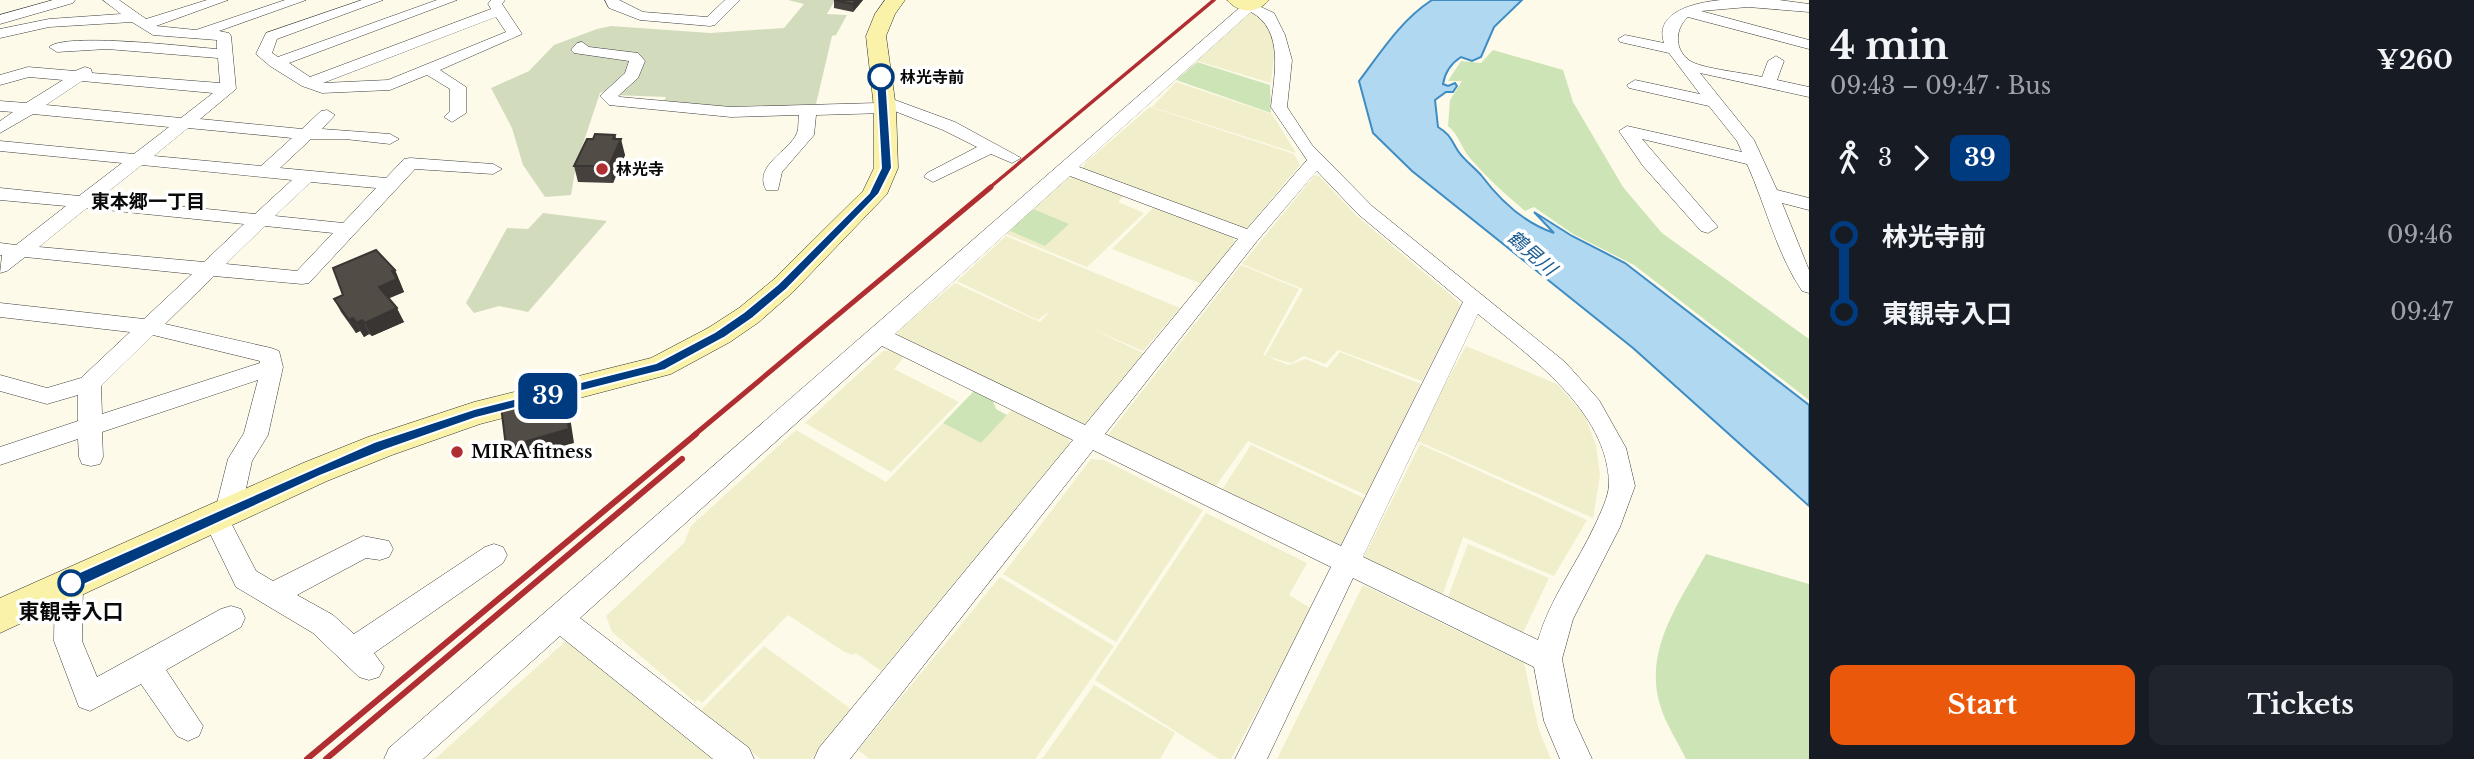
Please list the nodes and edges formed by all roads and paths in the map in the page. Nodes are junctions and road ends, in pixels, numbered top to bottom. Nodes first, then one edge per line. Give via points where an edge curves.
1 (68, 0) edge
2 (221, 0) edge
3 (299, 0) edge
4 (376, 0) edge
5 (450, 0) edge
6 (612, 0) edge
7 (733, 0) edge
8 (895, 0) edge
9 (138, 2) dead end
10 (1248, 2) edge
11 (1751, 2) edge
12 (115, 4) edge
13 (498, 5) edge
14 (1806, 6) edge
15 (1686, 12) junction
16 (0, 20) edge
17 (139, 22) junction
18 (0, 34) edge
19 (197, 34) junction
20 (1625, 38) dead end
21 (107, 45) junction
22 (1809, 45) edge
23 (582, 46) dead end
24 (57, 47) dead end
25 (1674, 50) junction
26 (227, 54) junction
27 (1776, 61) dead end
28 (275, 63) junction
29 (1685, 65) junction
30 (429, 70) junction
31 (81, 76) junction
32 (0, 80) edge
33 (308, 83) junction
34 (1768, 83) junction
35 (1635, 85) dead end
36 (228, 89) junction
37 (1809, 92) edge
38 (1715, 102) junction
39 (884, 104) junction
40 (0, 106) edge
41 (32, 108) junction
42 (808, 109) junction
43 (327, 116) dead end
44 (452, 117) dead end
45 (186, 122) junction
46 (0, 128) edge
47 (306, 134) junction
48 (390, 139) dead end
49 (0, 146) edge
50 (991, 147) junction
51 (1012, 158) dead end
52 (136, 160) junction
53 (1754, 160) junction
54 (1316, 161) junction
55 (493, 169) dead end
56 (1069, 169) junction
57 (265, 172) junction
58 (306, 176) junction
59 (933, 177) dead end
60 (391, 184) junction
61 (772, 186) dead end
62 (0, 194) edge
63 (1770, 194) junction
64 (83, 202) junction
65 (1809, 204) edge
66 (262, 219) junction
67 (1707, 226) dead end
68 (349, 229) junction
69 (1250, 237) junction
70 (0, 249) edge
71 (21, 251) junction
72 (0, 267) edge
73 (212, 268) junction
74 (1807, 279) edge
75 (1475, 299) junction
76 (0, 310) edge
77 (148, 327) junction
78 (884, 337) junction
79 (272, 367) junction
80 (0, 383) edge
81 (89, 384) junction
82 (89, 425) junction
83 (1089, 439) junction
84 (0, 456) edge
85 (91, 457) dead end
86 (222, 514) junction
87 (380, 548) dead end
88 (494, 555) dead end
89 (1346, 563) junction
90 (69, 584) junction
91 (273, 594) junction
92 (0, 616) edge
93 (231, 618) dead end
94 (566, 623) junction
95 (1547, 659) junction
96 (146, 666) junction
97 (188, 726) dead end
98 (400, 759) edge
99 (738, 759) edge
100 (830, 759) edge
101 (1251, 759) edge
102 (1576, 759) edge

1 - 16 street
2 - 17 street
3 - 19 street
4 - 28 street via 271,36 264,54
5 - 28 street
6 - 7 street via 640,16 710,22
8 - 39 street via 876,36
9 - 12 street
10 - 54 street via 1269,16 1278,35 1284,60 1279,107
10 - 56 street
11 - 14 street
11 - 15 street
12 - 17 street
13 - 30 street via 515,34
13 - 33 street
15 - 22 street
15 - 25 street via 1672,24
17 - 18 street via 80,20
17 - 19 street via 153,31
19 - 26 street via 224,36
20 - 25 street
21 - 24 street
21 - 26 street
21 - 31 street
23 - 42 street via 579,50 633,55 637,61 632,75 608,96 615,102 731,112
25 - 29 street
26 - 36 street
27 - 34 street
28 - 33 street
29 - 34 street
29 - 38 street
30 - 33 street via 390,85 322,88
30 - 44 street via 458,87 458,113
31 - 32 street via 28,72
31 - 36 street
31 - 41 street
34 - 37 street
35 - 38 street
36 - 45 street
38 - 53 street via 1745,140
39 - 42 street
39 - 50 street via 949,126
39 - 86 street via 886,168 874,194 783,286 719,335 660,366 474,414 380,446
40 - 41 street
41 - 45 street
41 - 46 street
42 - 61 street via 805,135 773,172
43 - 47 street
45 - 47 street
45 - 52 street
47 - 48 street
47 - 57 street
49 - 52 street
50 - 51 street
50 - 59 street
52 - 57 street
52 - 64 street
53 - 63 street
53 - 67 street via 1627,131
54 - 69 street
54 - 75 street via 1365,210
55 - 60 street via 410,163
56 - 69 street
56 - 78 street
57 - 58 street
58 - 60 street
58 - 66 street
60 - 68 street
62 - 64 street
63 - 65 street
63 - 74 street via 1794,262
64 - 66 street
64 - 71 street
66 - 68 street
66 - 73 street
68 - 73 street via 302,278
69 - 83 street
70 - 71 street
71 - 72 street
71 - 73 street
73 - 77 street
75 - 89 street
75 - 95 street via 1557,368 1591,405 1614,448 1622,486 1607,527 1559,617
76 - 77 street
77 - 79 street via 271,356
77 - 81 street
78 - 83 street
78 - 94 street
79 - 82 street
79 - 86 street via 256,435 240,459
80 - 81 street via 47,396
81 - 82 street
82 - 84 street
82 - 85 street
83 - 89 street
83 - 100 street
86 - 90 street
86 - 91 street via 246,579
87 - 91 street via 363,548
88 - 91 street via 361,660 323,624
89 - 95 street
89 - 101 street
90 - 92 street
90 - 96 street via 68,641 90,697
93 - 96 street
94 - 98 street
94 - 99 street
95 - 102 street via 1559,721
96 - 97 street

